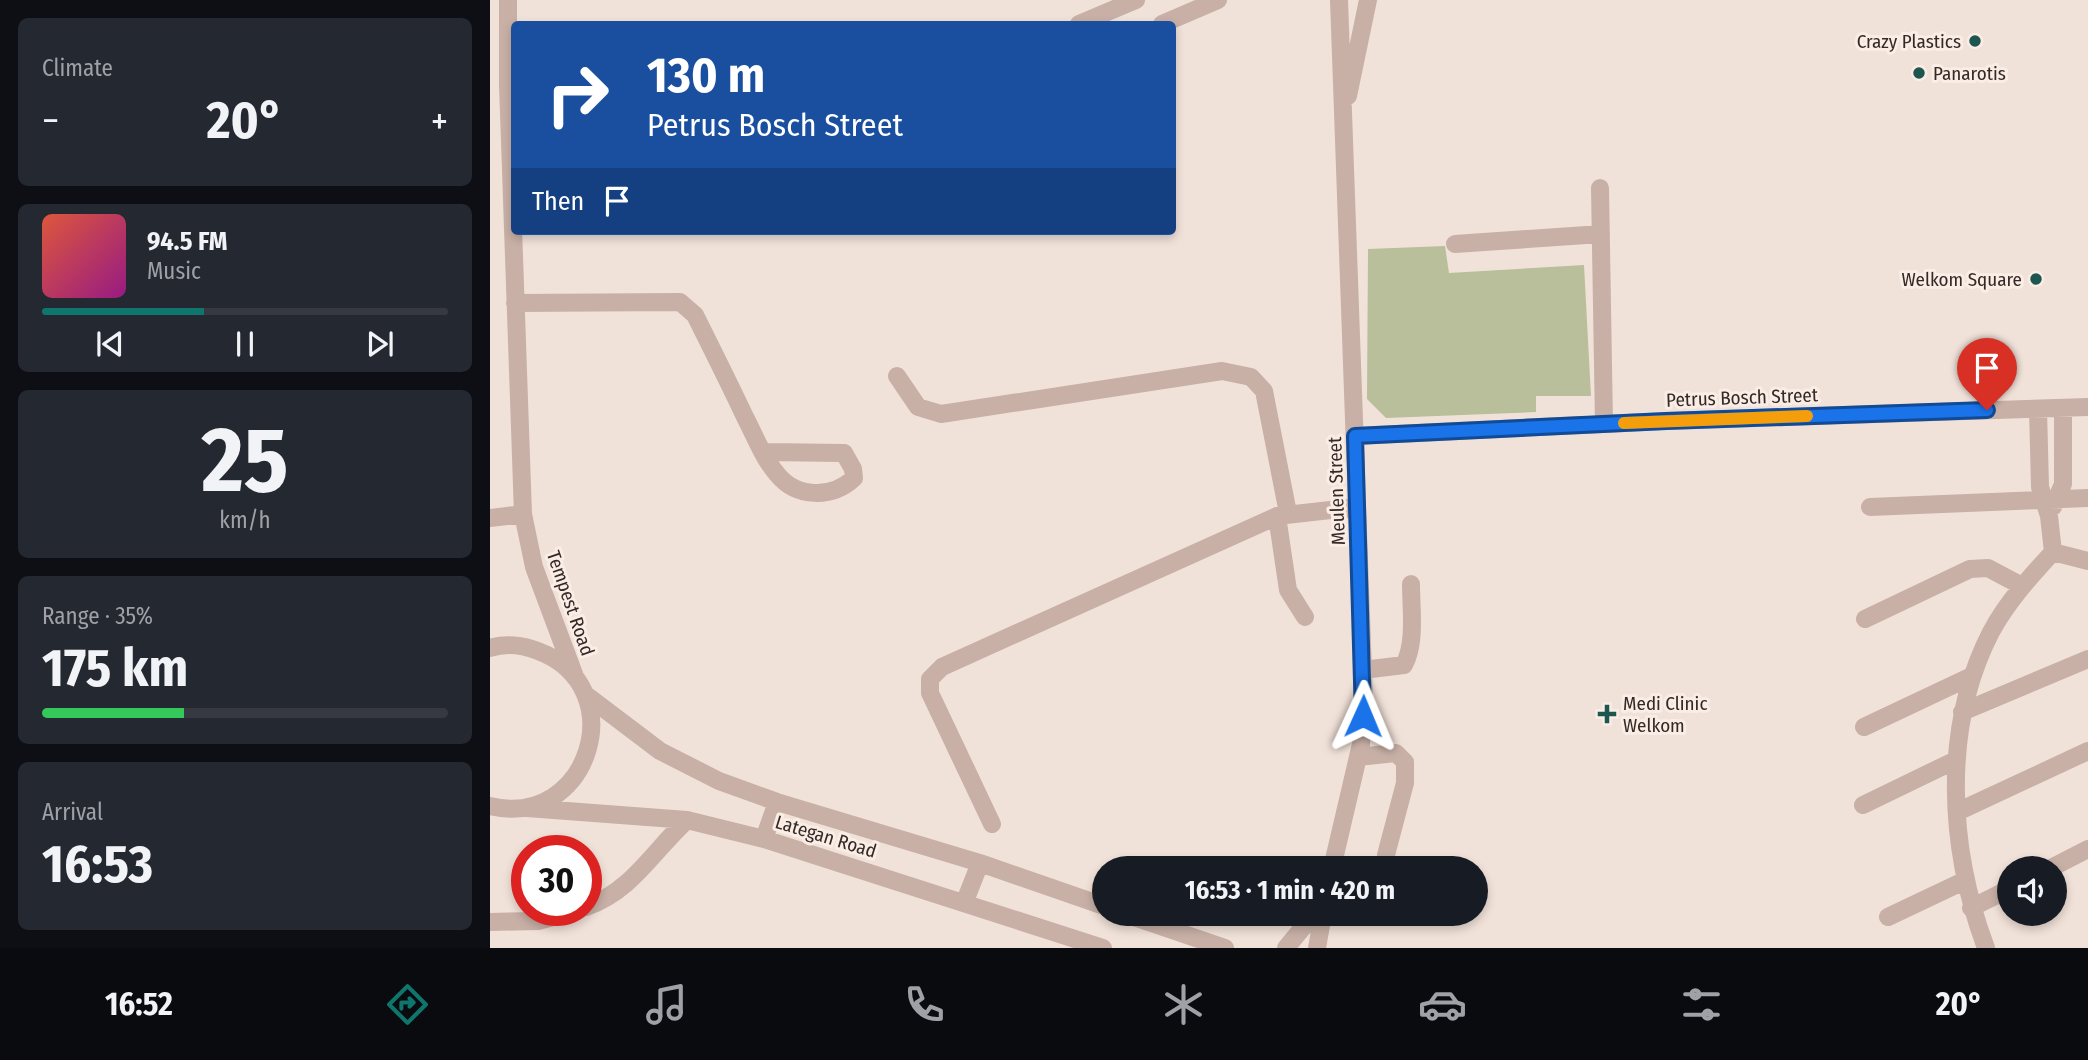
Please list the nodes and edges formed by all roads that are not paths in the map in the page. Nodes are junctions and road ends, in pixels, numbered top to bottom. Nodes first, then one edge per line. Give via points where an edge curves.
1 (508, 0) edge
2 (1136, 0) edge
3 (1218, 0) edge
4 (1339, 0) edge
5 (1368, 0) edge
6 (1187, 5) edge
7 (1086, 21) edge
8 (1166, 21) edge
9 (499, 86) edge
10 (1345, 110) junction
11 (1600, 188) dead end
12 (1601, 234) junction
13 (1455, 244) dead end
14 (515, 303) junction
15 (897, 376) dead end
16 (2088, 407) edge
17 (2063, 408) junction
18 (2038, 409) junction
19 (1604, 424) junction
20 (1355, 436) junction
21 (762, 452) junction
22 (2088, 498) edge
23 (2050, 505) junction
24 (1357, 507) junction
25 (1870, 507) dead end
26 (523, 514) junction
27 (1282, 514) junction
28 (490, 518) edge
29 (2053, 552) junction
30 (2088, 561) edge
31 (1410, 584) dead end
32 (2022, 586) junction
33 (1305, 617) dead end
34 (1865, 619) dead end
35 (490, 648) edge
36 (2088, 659) edge
37 (1363, 670) junction
38 (574, 674) junction
39 (1972, 676) junction
40 (586, 695) junction
41 (1962, 712) junction
42 (1864, 727) dead end
43 (2088, 751) edge
44 (1358, 757) junction
45 (1956, 760) junction
46 (777, 802) junction
47 (1863, 805) dead end
48 (527, 808) junction
49 (494, 810) edge
50 (1957, 812) junction
51 (687, 820) junction
52 (992, 824) dead end
53 (764, 839) junction
54 (2088, 849) edge
55 (1386, 855) dead end
56 (1335, 856) edge
57 (2067, 860) edge
58 (979, 863) junction
59 (1966, 880) junction
60 (1997, 895) edge
61 (602, 899) edge
62 (965, 901) junction
63 (1092, 902) edge
64 (1971, 908) junction
65 (1888, 917) dead end
66 (490, 922) edge
67 (511, 922) edge
68 (1160, 926) edge
69 (1304, 926) edge
70 (1320, 926) edge
71 (1103, 948) edge
72 (1225, 948) edge
73 (1286, 948) edge
74 (1317, 948) edge
75 (1986, 948) edge

1 - 9 street, Tempest Road
2 - 7 street
3 - 6 street
4 - 10 street, Meulen Street
5 - 10 street, Meulen Street
6 - 8 street
9 - 14 street, Tempest Road
10 - 20 street, Meulen Street
11 - 12 street
12 - 13 street
12 - 19 street
14 - 21 street via 680,302 695,315
14 - 26 street, Tempest Road
15 - 27 street via 918,407 941,414 1222,372 1251,377 1264,391
16 - 17 street, Petrus Bosch Street
17 - 18 street, Petrus Bosch Street
17 - 23 street via 2063,484
18 - 19 street, Petrus Bosch Street
18 - 23 street via 2038,459
19 - 20 street, Petrus Bosch Street
20 - 24 street, Meulen Street
21 - 21 street via 844,453 854,478 834,491 800,490 778,476
22 - 23 street
23 - 25 street
23 - 29 street
24 - 27 street
24 - 37 street, Meulen Street
26 - 28 street
26 - 38 street, Tempest Road via 534,567
27 - 33 street via 1288,590
27 - 52 street via 942,667 930,678 930,693
29 - 30 street
29 - 32 street
31 - 37 street via 1409,657 1404,665
32 - 34 street via 1988,568 1970,569
32 - 39 street via 1992,631
35 - 38 street via 525,646 552,656
36 - 41 street
37 - 44 street, Meulen Street
38 - 40 street, Tempest Road
39 - 41 street
39 - 42 street
40 - 46 street, Lategan Road via 692,770
40 - 48 street via 593,723 589,752 575,778 554,797
41 - 45 street
43 - 50 street
44 - 55 street via 1396,753 1405,762 1405,783
44 - 56 street, Meulen Street
45 - 47 street
45 - 50 street
46 - 53 street
46 - 58 street, Lategan Road
48 - 49 street
48 - 51 street, Lategan Road
50 - 59 street
51 - 53 street, Lategan Road
51 - 61 street via 636,877
53 - 62 street, Lategan Road
54 - 57 street
58 - 62 street
58 - 63 street, Lategan Road
59 - 64 street
59 - 65 street
60 - 64 street
62 - 71 street, Lategan Road
64 - 75 street
66 - 67 street
68 - 72 street
69 - 73 street
70 - 74 street

